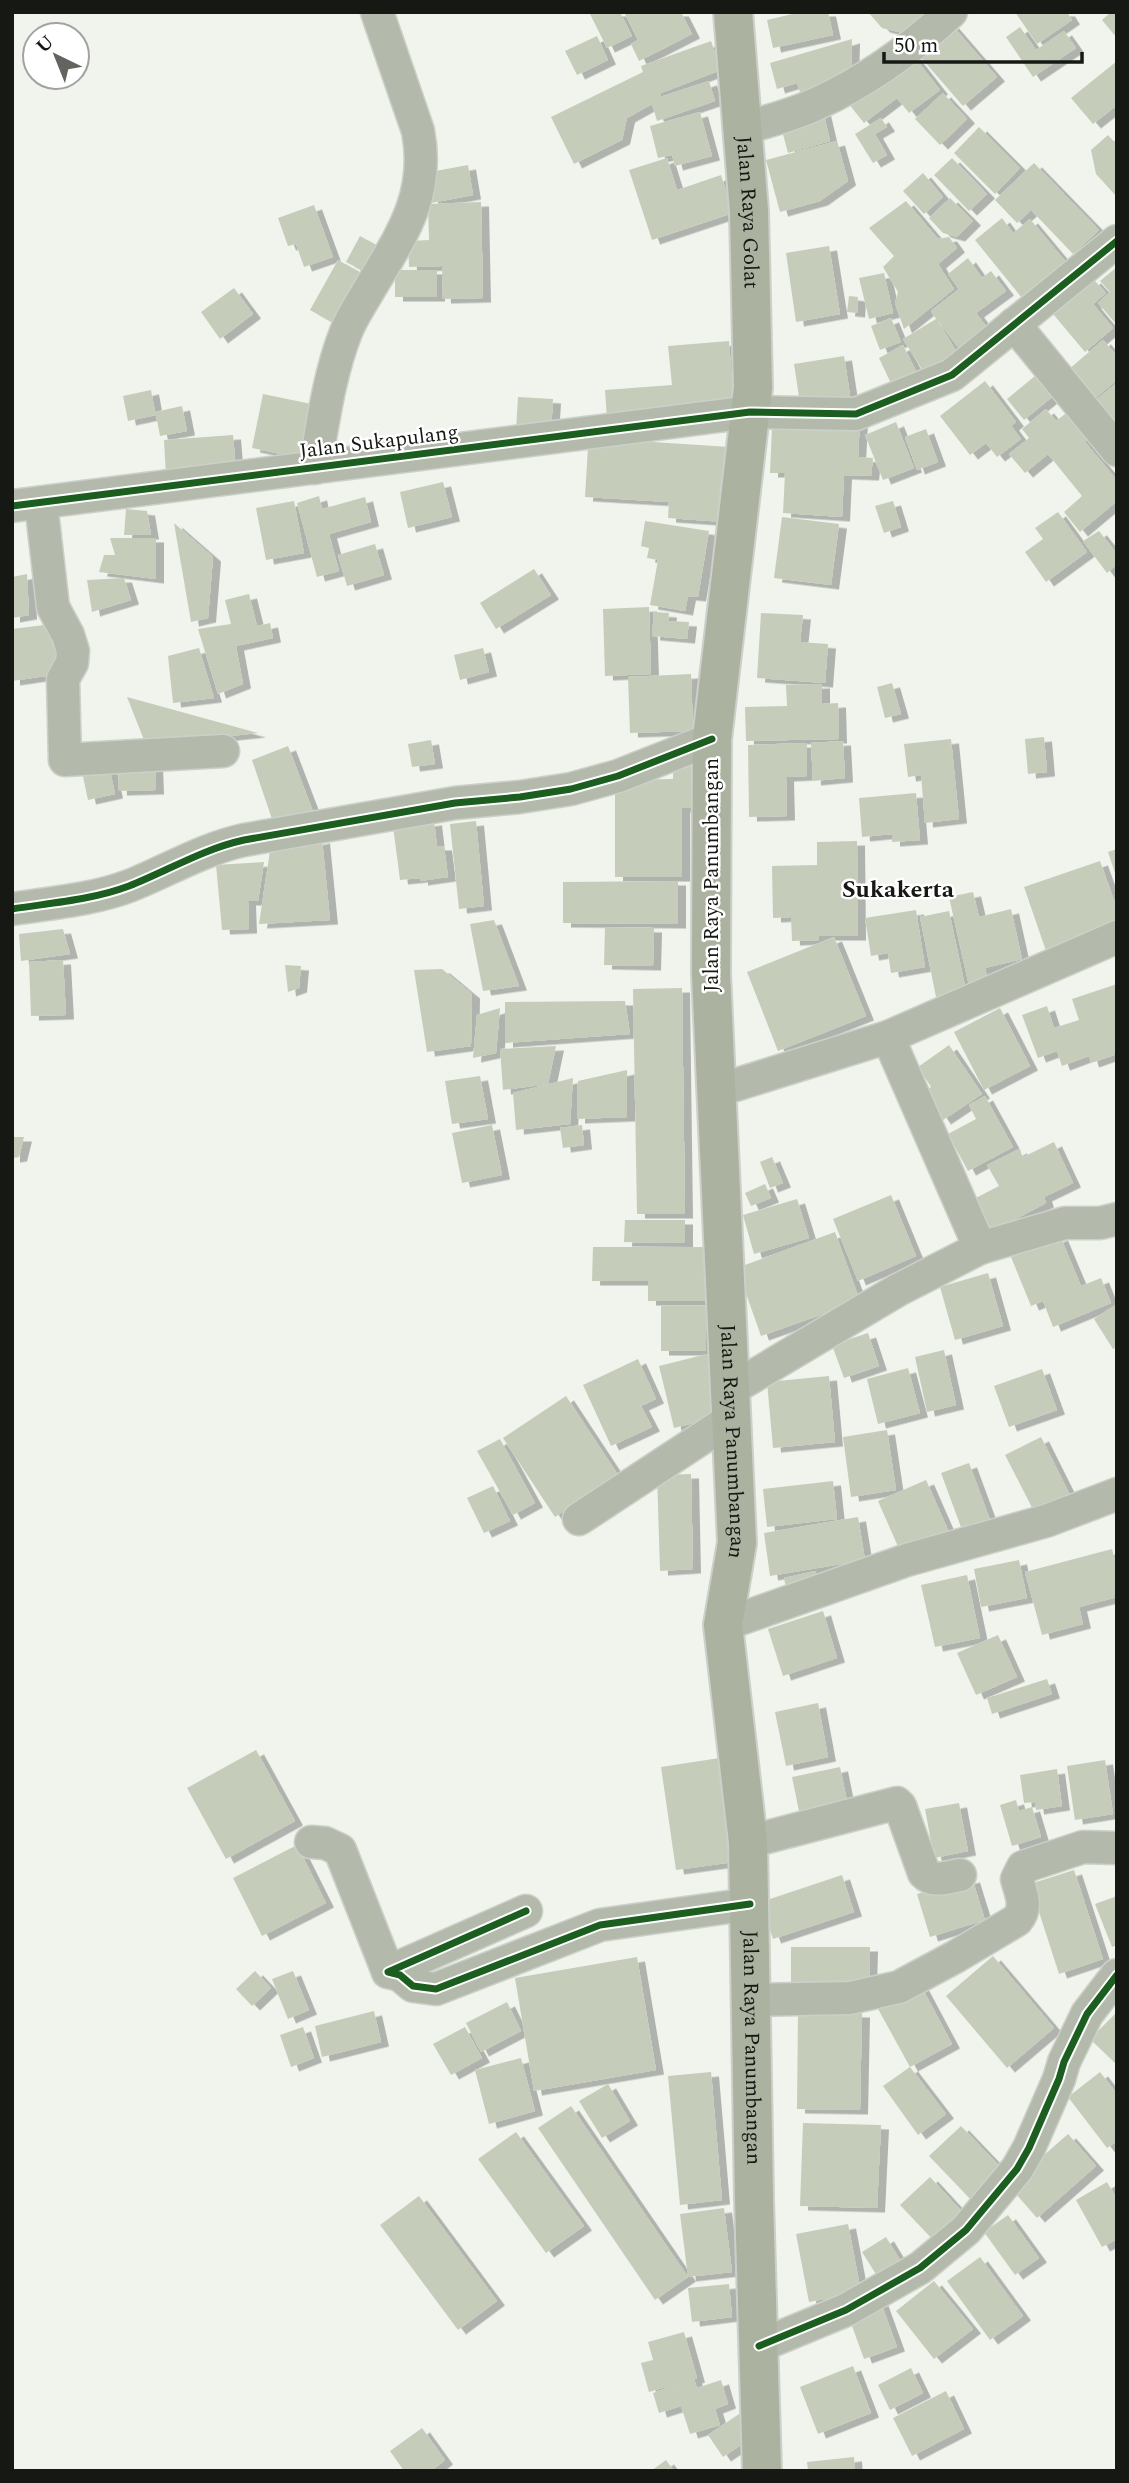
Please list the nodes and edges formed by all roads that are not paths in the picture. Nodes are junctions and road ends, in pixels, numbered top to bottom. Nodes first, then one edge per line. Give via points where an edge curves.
1 (377, 12) edge
2 (733, 12) edge
3 (951, 12) edge
4 (743, 129) junction
5 (1117, 241) edge
6 (1014, 324) junction
7 (750, 412) junction
8 (1117, 450) edge
9 (315, 468) junction
10 (27, 504) edge
11 (712, 739) junction
12 (223, 751) dead end
13 (12, 909) edge
14 (1117, 937) edge
15 (888, 1037) junction
16 (716, 1091) junction
17 (1117, 1219) edge
18 (980, 1248) junction
19 (731, 1405) junction
20 (1117, 1494) edge
21 (579, 1519) dead end
22 (723, 1625) junction
23 (310, 1842) dead end
24 (748, 1842) junction
25 (1117, 1848) edge
26 (960, 1875) dead end
27 (750, 1904) junction
28 (526, 1911) dead end
29 (388, 1972) junction
30 (1117, 1975) edge
31 (751, 2000) junction
32 (759, 2346) junction
33 (762, 2471) edge

1 - 9 street via 418,131 417,200 346,332
2 - 4 main road, Jalan Raya Golat
3 - 4 street via 925,36 851,87 813,106
4 - 7 main road, Jalan Raya Golat via 749,211
5 - 6 street, Jalan Sukapulang
6 - 7 street, Jalan Sukapulang via 951,375 856,414
6 - 8 street
7 - 9 street, Jalan Sukapulang
7 - 11 main road, Jalan Raya Panumbangan
9 - 10 street, Jalan Sukapulang
10 - 12 street via 53,607 73,652 63,679 65,760
11 - 13 street via 572,789 455,803 244,840 214,848 128,887
11 - 16 main road, Jalan Raya Panumbangan via 710,974
14 - 15 street
15 - 16 street
15 - 18 street
16 - 19 main road, Jalan Raya Panumbangan
17 - 18 street via 1065,1223
18 - 19 street via 898,1290
19 - 21 street
19 - 22 main road, Jalan Raya Panumbangan via 737,1543
20 - 22 street via 1046,1521 907,1560
22 - 24 main road, Jalan Raya Panumbangan
23 - 29 street via 340,1850
24 - 26 street via 897,1803 928,1878
24 - 27 main road, Jalan Raya Panumbangan
25 - 31 street via 1083,1847 1023,1867 1017,1880 1024,1905 1017,1920 899,1987 850,1998
27 - 29 street via 600,1925 436,1989 414,1986
27 - 31 main road, Jalan Raya Panumbangan
28 - 29 street
30 - 32 street via 1087,2014 1017,2169 966,2230 920,2268 846,2310
31 - 32 main road, Jalan Raya Panumbangan
32 - 33 main road, Jalan Raya Panumbangan

